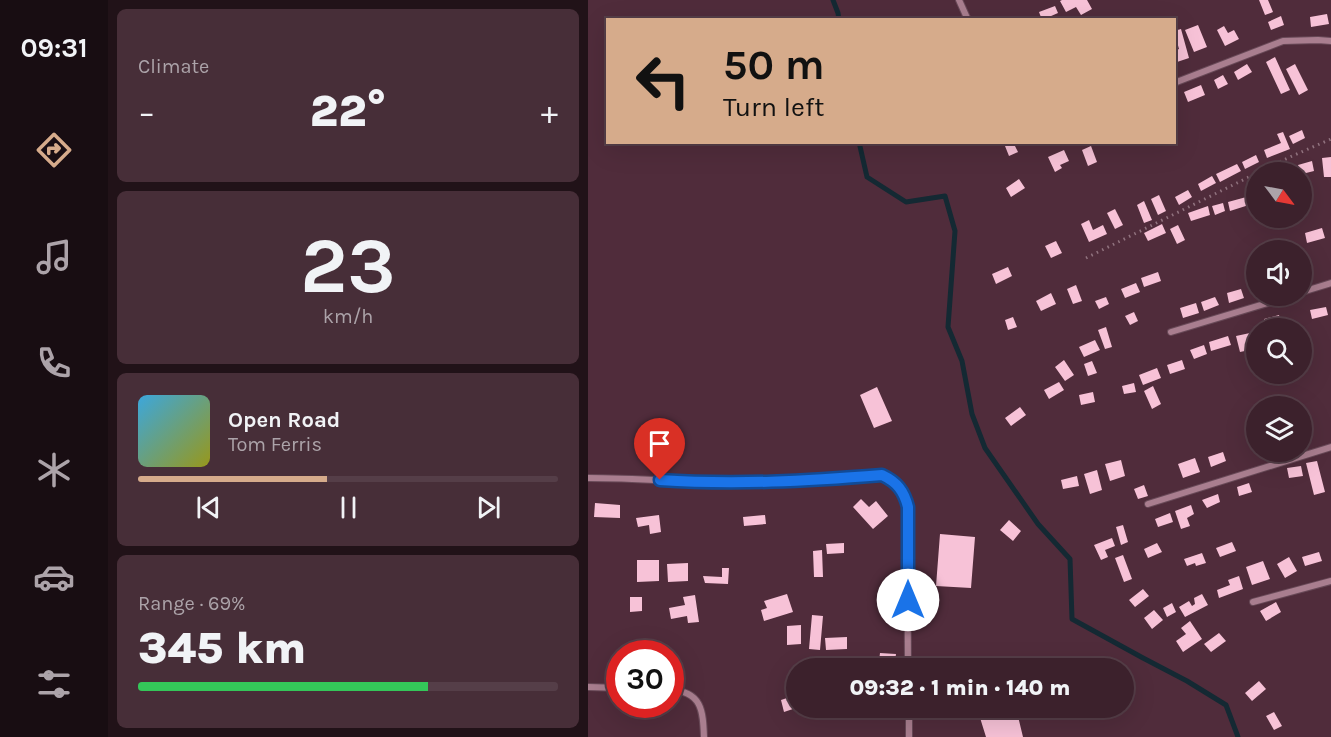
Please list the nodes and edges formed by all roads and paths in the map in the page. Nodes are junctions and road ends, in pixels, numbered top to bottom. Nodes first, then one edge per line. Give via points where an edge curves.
1 (958, 0) edge
2 (967, 18) edge
3 (1331, 41) edge
4 (1176, 82) edge
5 (1331, 139) edge
6 (1280, 162) edge
7 (1246, 179) edge
8 (1086, 258) dead end
9 (1331, 284) edge
10 (1312, 289) edge
11 (1258, 306) edge
12 (1171, 332) dead end
13 (1331, 447) edge
14 (588, 478) edge
15 (1148, 504) dead end
16 (1331, 581) edge
17 (1253, 602) dead end
18 (908, 658) edge
19 (588, 687) edge
20 (606, 688) edge
21 (684, 692) edge
22 (909, 718) edge
23 (704, 737) edge
24 (909, 737) edge

1 - 2 street
3 - 4 street via 1283,41
5 - 6 path
7 - 8 path
9 - 10 street
11 - 12 street
13 - 15 street
14 - 18 street via 750,483 882,475 889,478 905,494 908,507
16 - 17 street
19 - 20 street
21 - 23 street via 700,706
22 - 24 street

